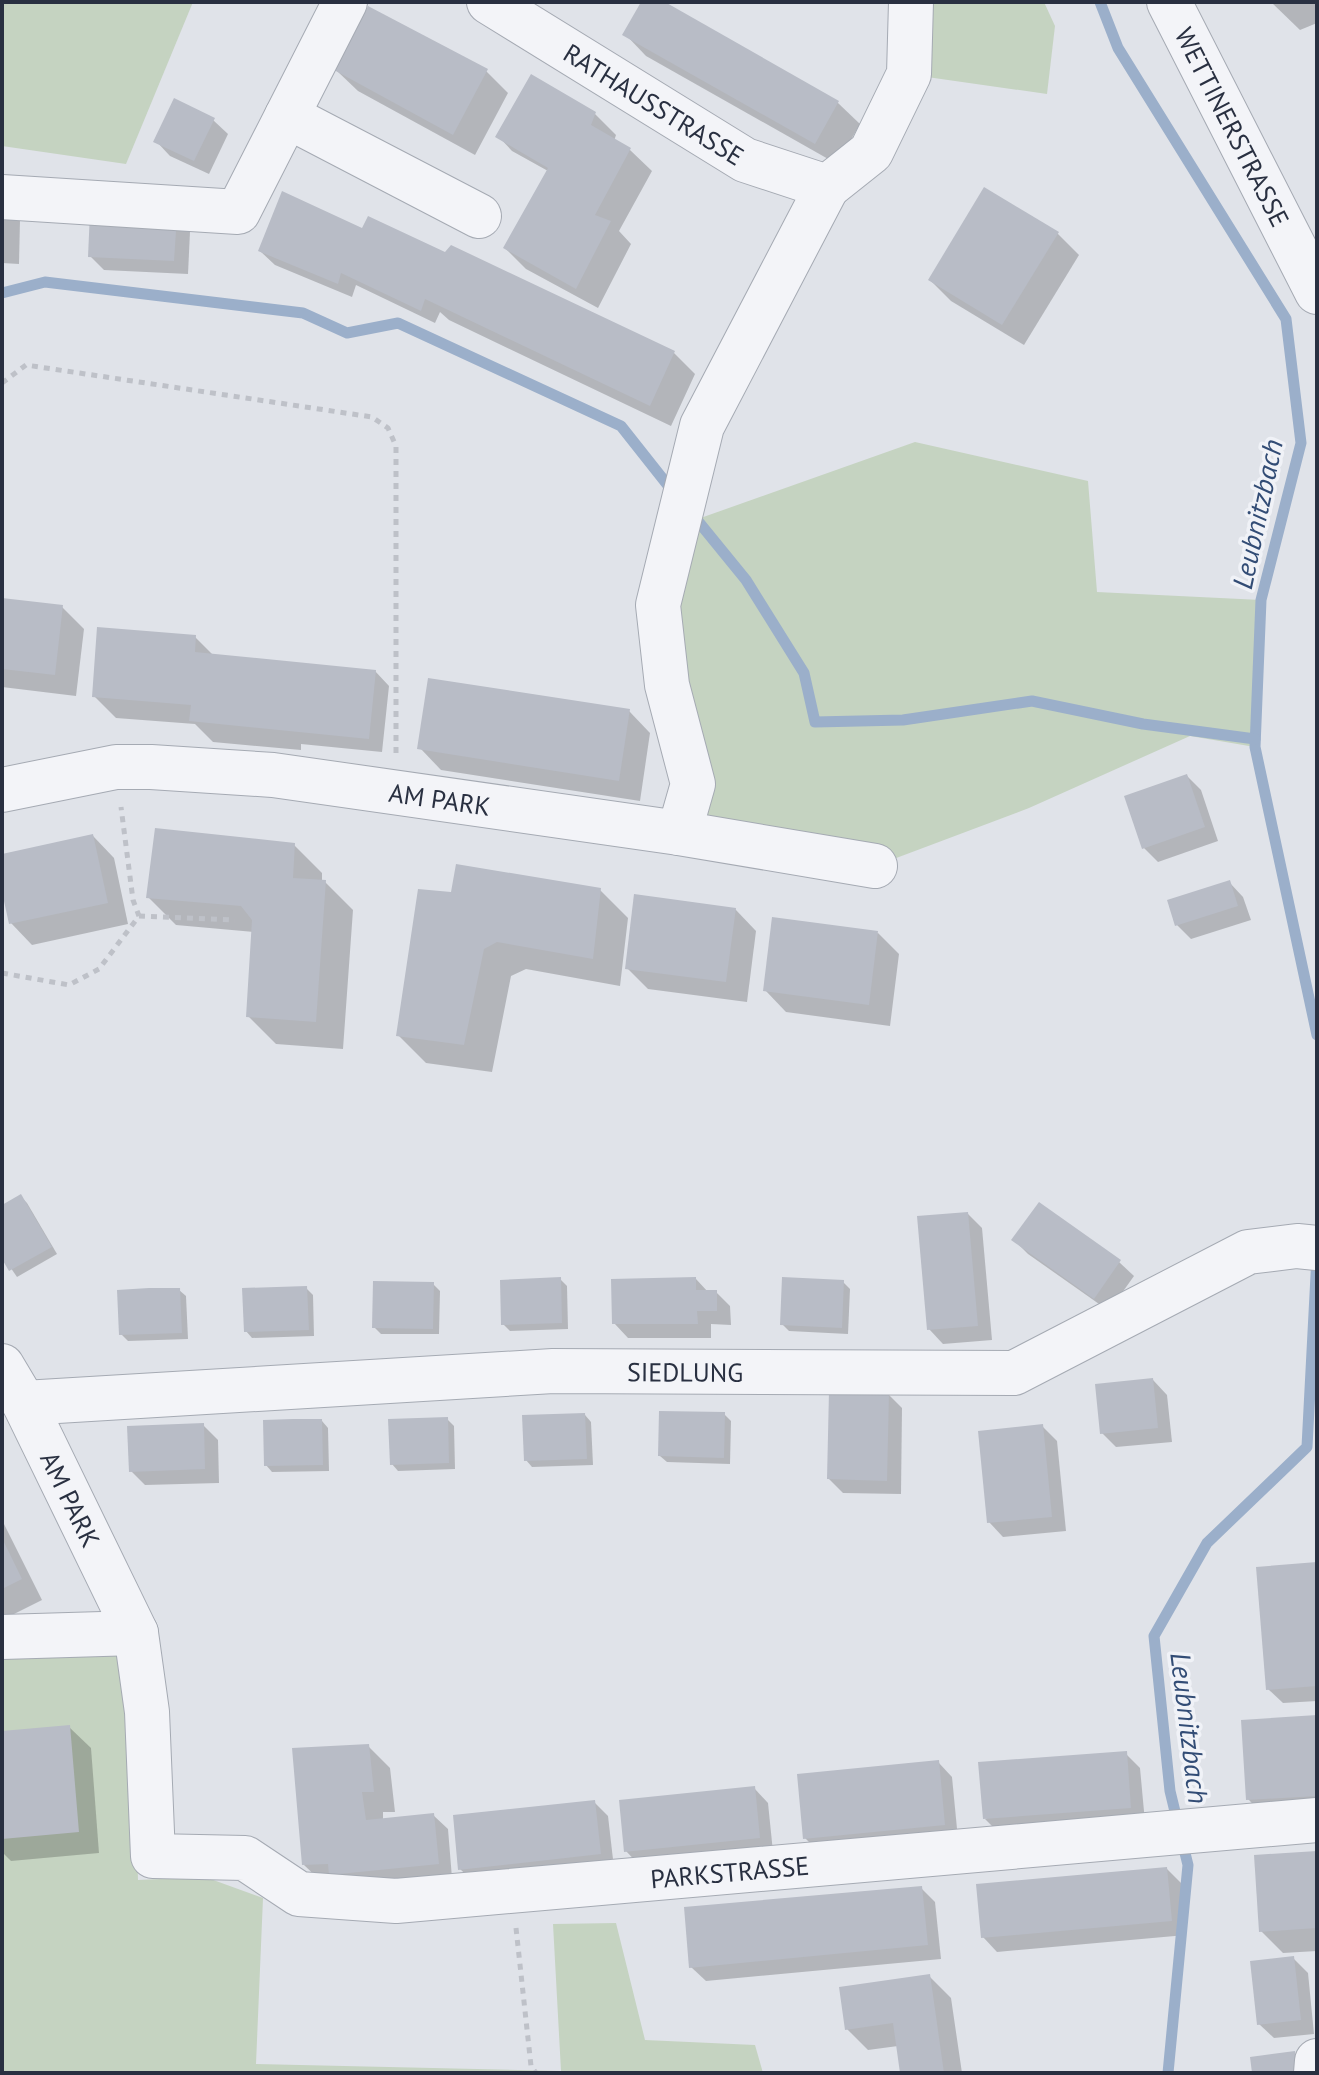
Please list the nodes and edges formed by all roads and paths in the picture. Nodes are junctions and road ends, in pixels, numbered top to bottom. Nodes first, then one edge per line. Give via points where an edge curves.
1 (345, 2) edge
2 (489, 2) edge
3 (911, 2) edge
4 (1169, 2) edge
5 (287, 116) junction
6 (827, 187) junction
7 (2, 197) edge
8 (479, 216) dead end
9 (1317, 292) edge
10 (2, 383) edge
11 (116, 767) junction
12 (2, 790) edge
13 (396, 793) junction
14 (679, 833) junction
15 (875, 866) dead end
16 (139, 916) junction
17 (235, 920) dead end
18 (2, 973) edge
19 (1307, 1247) edge
20 (2, 1366) edge
21 (24, 1403) junction
22 (136, 1633) junction
23 (2, 1637) edge
24 (1317, 1820) edge
25 (153, 1856) joint
26 (512, 1891) junction
27 (1317, 2061) edge
28 (536, 2073) edge
29 (1316, 2073) edge

1 - 5 street
2 - 6 street, RATHAUSSTRASSE via 745,160
3 - 6 street via 909,74 871,152
4 - 9 street, WETTINERSTRASSE
5 - 7 street via 238,212
5 - 8 street
6 - 14 street via 702,426 658,605 667,685 693,784
10 - 13 path via 26,365 372,417 388,428 396,446
11 - 12 street, AM PARK
11 - 13 street, AM PARK via 273,775
11 - 16 path
13 - 14 street, AM PARK
14 - 15 street, AM PARK
16 - 17 path
16 - 18 path via 99,969 69,985
19 - 21 street, SIEDLUNG via 1248,1252 1014,1373 553,1371
20 - 21 street, AM PARK
21 - 22 street, AM PARK
22 - 23 street
22 - 25 street, AM PARK via 147,1712
24 - 26 street, PARKSTRASSE
25 - 26 street, PARKSTRASSE via 245,1858 299,1894 396,1901
26 - 28 path via 531,2066
27 - 29 street

